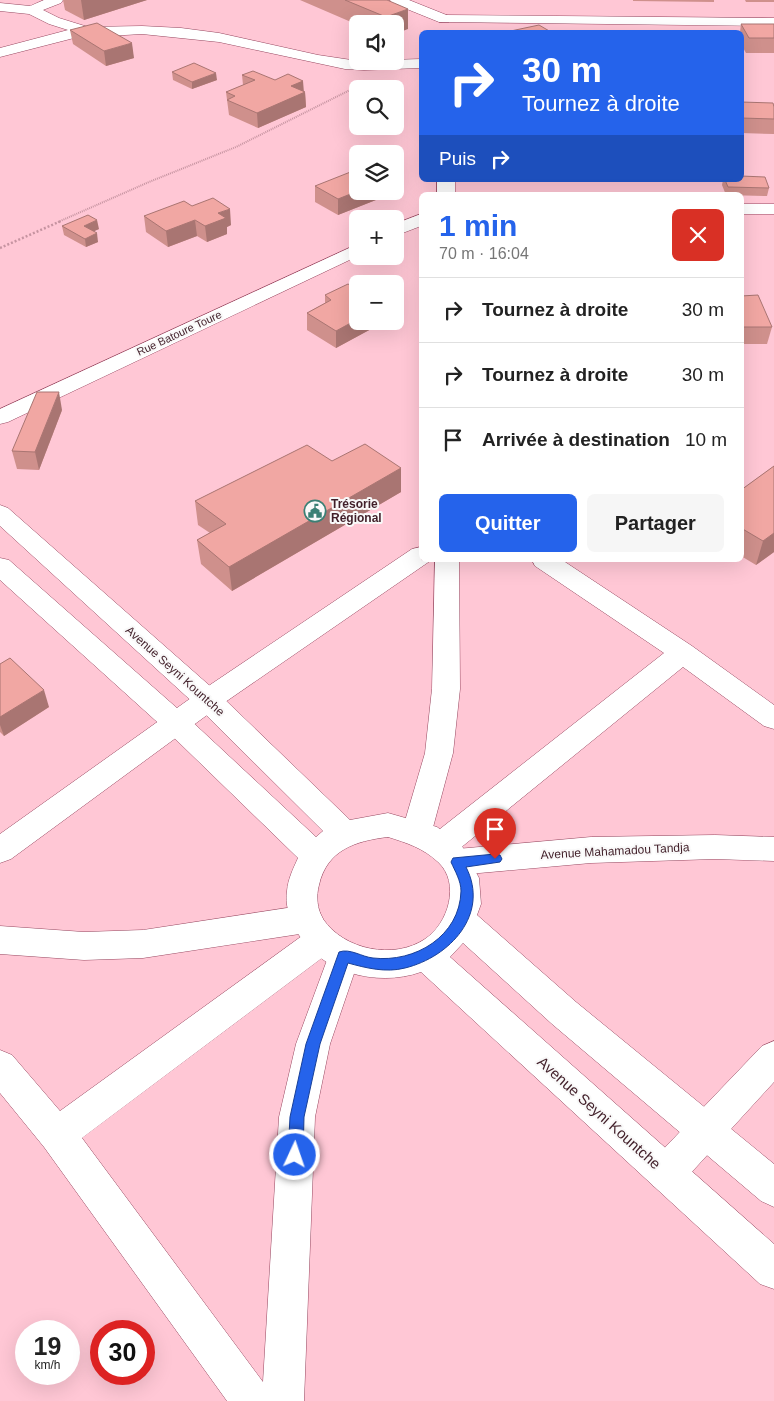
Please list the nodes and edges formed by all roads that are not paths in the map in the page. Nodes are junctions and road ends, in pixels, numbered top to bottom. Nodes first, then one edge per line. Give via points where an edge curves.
1 (56, 0) edge
2 (397, 0) edge
3 (441, 0) edge
4 (0, 7) edge
5 (32, 10) junction
6 (774, 22) edge
7 (444, 26) edge
8 (86, 32) junction
9 (0, 53) edge
10 (419, 64) edge
11 (744, 209) edge
12 (774, 210) edge
13 (419, 220) edge
14 (404, 227) edge
15 (349, 253) edge
16 (0, 416) edge
17 (0, 513) edge
18 (419, 556) edge
19 (50, 558) junction
20 (447, 562) edge
21 (547, 562) edge
22 (6, 572) edge
23 (683, 653) junction
24 (208, 700) junction
25 (774, 719) edge
26 (176, 723) junction
27 (345, 834) junction
28 (439, 846) junction
29 (774, 849) edge
30 (0, 850) edge
31 (316, 856) junction
32 (461, 922) junction
33 (324, 938) junction
34 (0, 940) edge
35 (425, 955) junction
36 (774, 1057) edge
37 (0, 1066) edge
38 (706, 1130) junction
39 (57, 1134) junction
40 (666, 1173) junction
41 (774, 1188) edge
42 (774, 1270) edge
43 (252, 1401) edge
44 (283, 1401) edge

1 - 5 main road
2 - 7 main road
3 - 7 main road
4 - 5 main road
5 - 8 main road
6 - 7 main road
8 - 9 main road via 58,36
8 - 10 main road via 193,34 347,64
11 - 12 main road
13 - 14 main road
15 - 16 main road, Rue Batoure Toure
17 - 19 main road, Avenue Seyni Kountche
18 - 24 main road
19 - 22 main road
19 - 24 main road, Avenue Seyni Kountche
20 - 28 main road via 446,689 439,753
21 - 23 main road
22 - 26 main road
23 - 25 main road
23 - 28 main road
24 - 26 main road
24 - 27 main road, Avenue Seyni Kountche
26 - 30 main road
26 - 31 main road
27 - 28 main road via 366,827 388,825
27 - 31 main road
28 - 29 main road, Avenue Mahamadou Tandja via 590,850
28 - 32 main road via 464,876 467,891
31 - 33 main road via 307,872 302,895
32 - 35 main road via 444,944
32 - 38 main road via 564,1014
33 - 34 main road via 84,946
33 - 35 main road via 373,964 403,963
33 - 39 main road
33 - 44 main road via 313,1044 297,1117
35 - 40 main road, Avenue Seyni Kountche
36 - 38 main road
37 - 39 main road
38 - 40 main road
38 - 41 main road
39 - 43 main road
40 - 42 main road, Avenue Seyni Kountche

